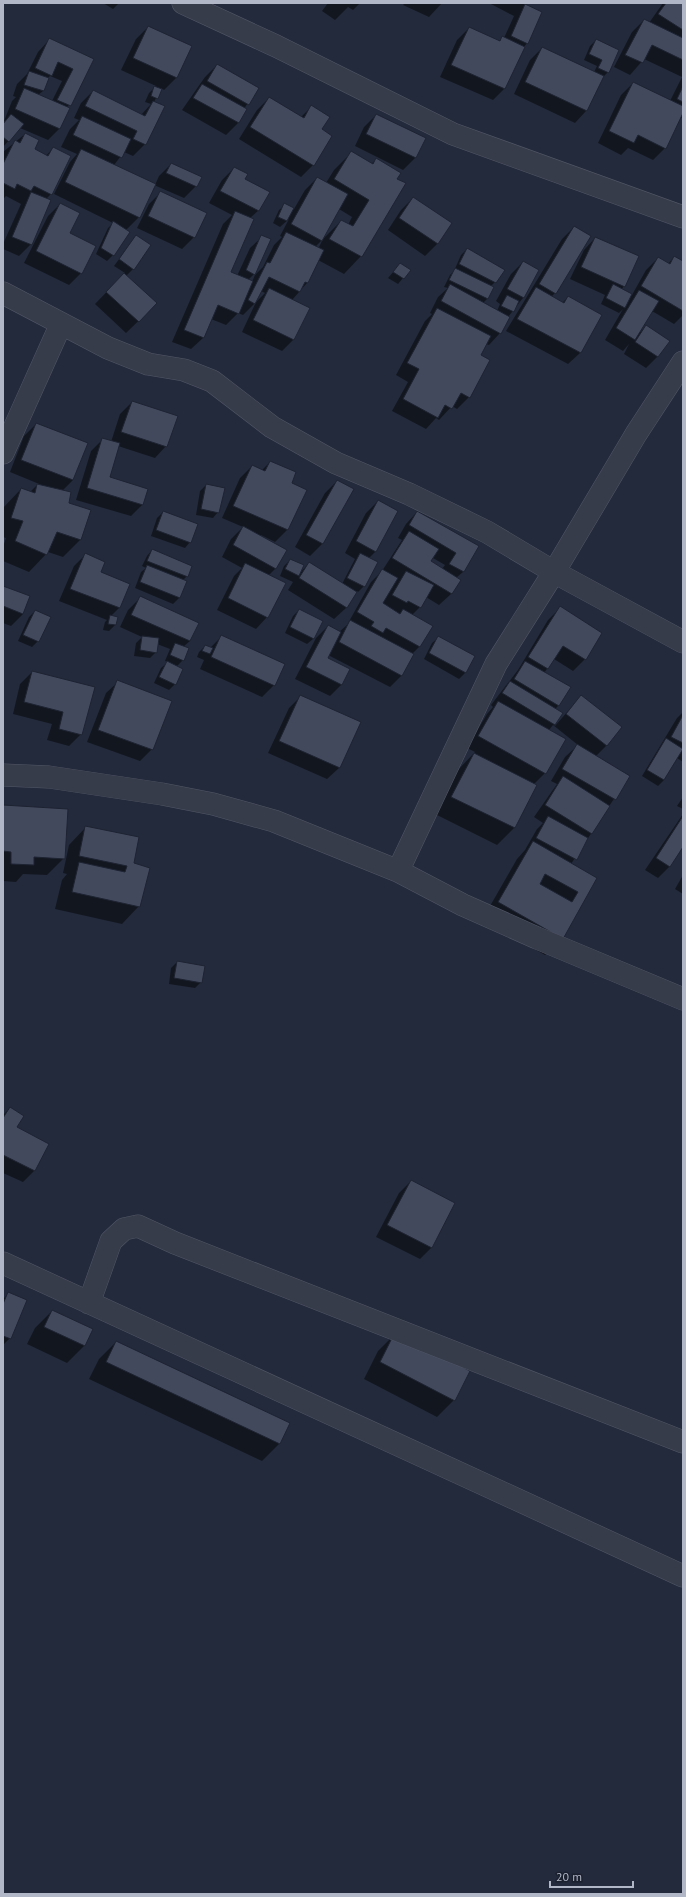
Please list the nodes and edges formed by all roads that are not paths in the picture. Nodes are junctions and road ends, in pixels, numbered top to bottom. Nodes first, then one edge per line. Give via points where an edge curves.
1 (183, 3) edge
2 (683, 217) edge
3 (3, 292) edge
4 (61, 324) junction
5 (683, 362) edge
6 (3, 453) edge
7 (554, 572) junction
8 (683, 642) edge
9 (3, 775) edge
10 (398, 871) junction
11 (683, 999) edge
12 (3, 1263) edge
13 (89, 1303) junction
14 (683, 1442) edge
15 (683, 1576) edge

1 - 2 street via 453,134
3 - 4 street
4 - 6 street
4 - 7 street via 108,348 148,364 184,370 212,381 272,427 336,463 409,494 487,532
5 - 7 street via 636,434
7 - 8 street
7 - 10 street via 496,664
9 - 10 street via 49,777 213,804 274,821
10 - 11 street via 463,905
12 - 13 street
13 - 14 street via 111,1241 124,1229 138,1226 175,1243
13 - 15 street

